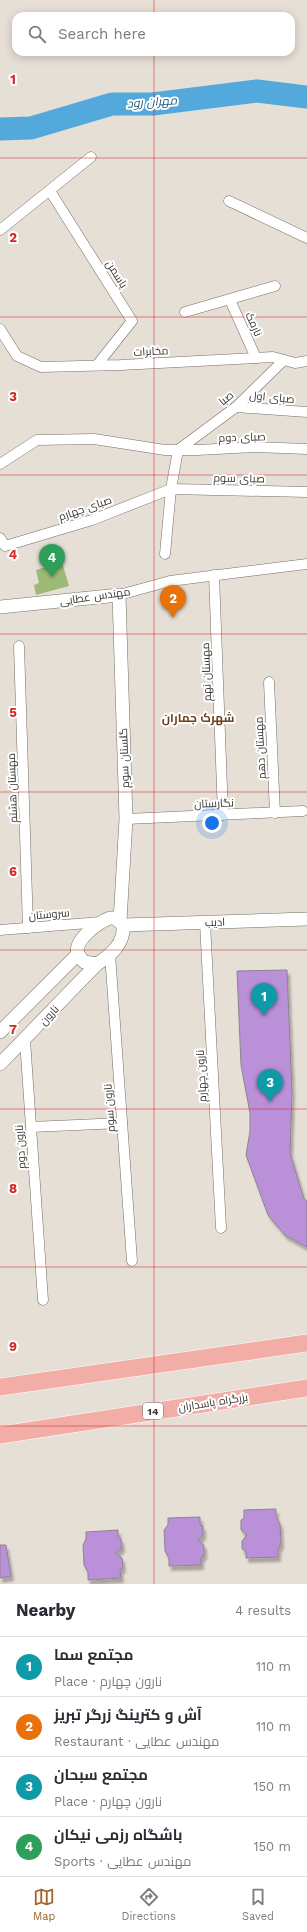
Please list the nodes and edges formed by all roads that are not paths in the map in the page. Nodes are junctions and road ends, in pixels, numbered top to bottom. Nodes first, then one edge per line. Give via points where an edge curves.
1 (91, 157) dead end
2 (50, 191) junction
3 (229, 201) dead end
4 (0, 230) edge
5 (307, 238) edge
6 (275, 286) dead end
7 (230, 300) junction
8 (185, 312) dead end
9 (0, 329) edge
10 (3, 339) edge
11 (256, 358) junction
12 (284, 360) junction
13 (307, 361) edge
14 (97, 365) junction
15 (236, 407) junction
16 (307, 412) edge
17 (307, 449) edge
18 (178, 450) junction
19 (0, 464) edge
20 (171, 489) junction
21 (307, 492) edge
22 (3, 542) edge
23 (165, 554) dead end
24 (307, 564) edge
25 (214, 575) junction
26 (119, 594) junction
27 (0, 606) edge
28 (19, 646) dead end
29 (269, 682) dead end
30 (303, 811) dead end
31 (275, 813) junction
32 (223, 815) junction
33 (126, 819) junction
34 (307, 920) edge
35 (101, 922) junction
36 (122, 923) junction
37 (205, 923) junction
38 (28, 928) junction
39 (0, 930) edge
40 (78, 954) junction
41 (110, 954) junction
42 (97, 964) junction
43 (0, 1032) edge
44 (25, 1040) junction
45 (0, 1064) edge
46 (122, 1123) junction
47 (31, 1127) junction
48 (221, 1228) dead end
49 (132, 1261) dead end
50 (43, 1300) dead end
51 (307, 1343) edge
52 (0, 1387) edge
53 (307, 1388) edge
54 (0, 1435) edge

1 - 2 street
2 - 4 street
2 - 14 street, یاسمن via 132,321
3 - 5 street
6 - 7 street
7 - 8 street
7 - 11 street, نارمک
9 - 10 street, مخابرات
10 - 14 street, مخابرات via 17,356 41,367
11 - 12 street, مخابرات via 273,357
11 - 14 street, مخابرات
12 - 13 street, مخابرات via 295,363
12 - 15 street, صبا
15 - 16 street, صبای اول
15 - 18 street, صبا
17 - 18 street, صبای دوم via 255,447
18 - 19 street, صبای دوم via 94,439 37,440
18 - 20 street
20 - 21 street, صبای سوم
20 - 22 street, صبای چهارم via 92,520
20 - 23 street
24 - 25 street, مهندس عطایی
25 - 26 street, مهندس عطایی via 170,581
25 - 32 street, مهستان نهم
26 - 27 street, مهندس عطایی
26 - 33 street, گلستان سوم
28 - 38 street, مهستان هشتم
29 - 31 street, مهستان دهم
30 - 31 street, نگارستان
31 - 32 street, نگارستان
32 - 33 street, نگارستان
33 - 36 street, گلستان سوم
34 - 37 street, ادیب
35 - 36 street, ادیب via 115,918
35 - 38 street, سروستان
35 - 40 street via 80,942
36 - 37 street, ادیب
36 - 41 street, گلستان سوم via 122,939
37 - 48 street, نارون چهارم
38 - 39 street, سروستان
40 - 42 street via 84,962
40 - 43 street, نارون
41 - 42 street, نارون
41 - 46 street, نارون سوم
42 - 44 street, نارون
44 - 45 street, نارون
44 - 47 street, نارون دوم
46 - 47 street
46 - 49 street, نارون سوم
47 - 50 street, نارون دوم
51 - 52 highway
53 - 54 highway, بزرگراه پاسداران / 14

